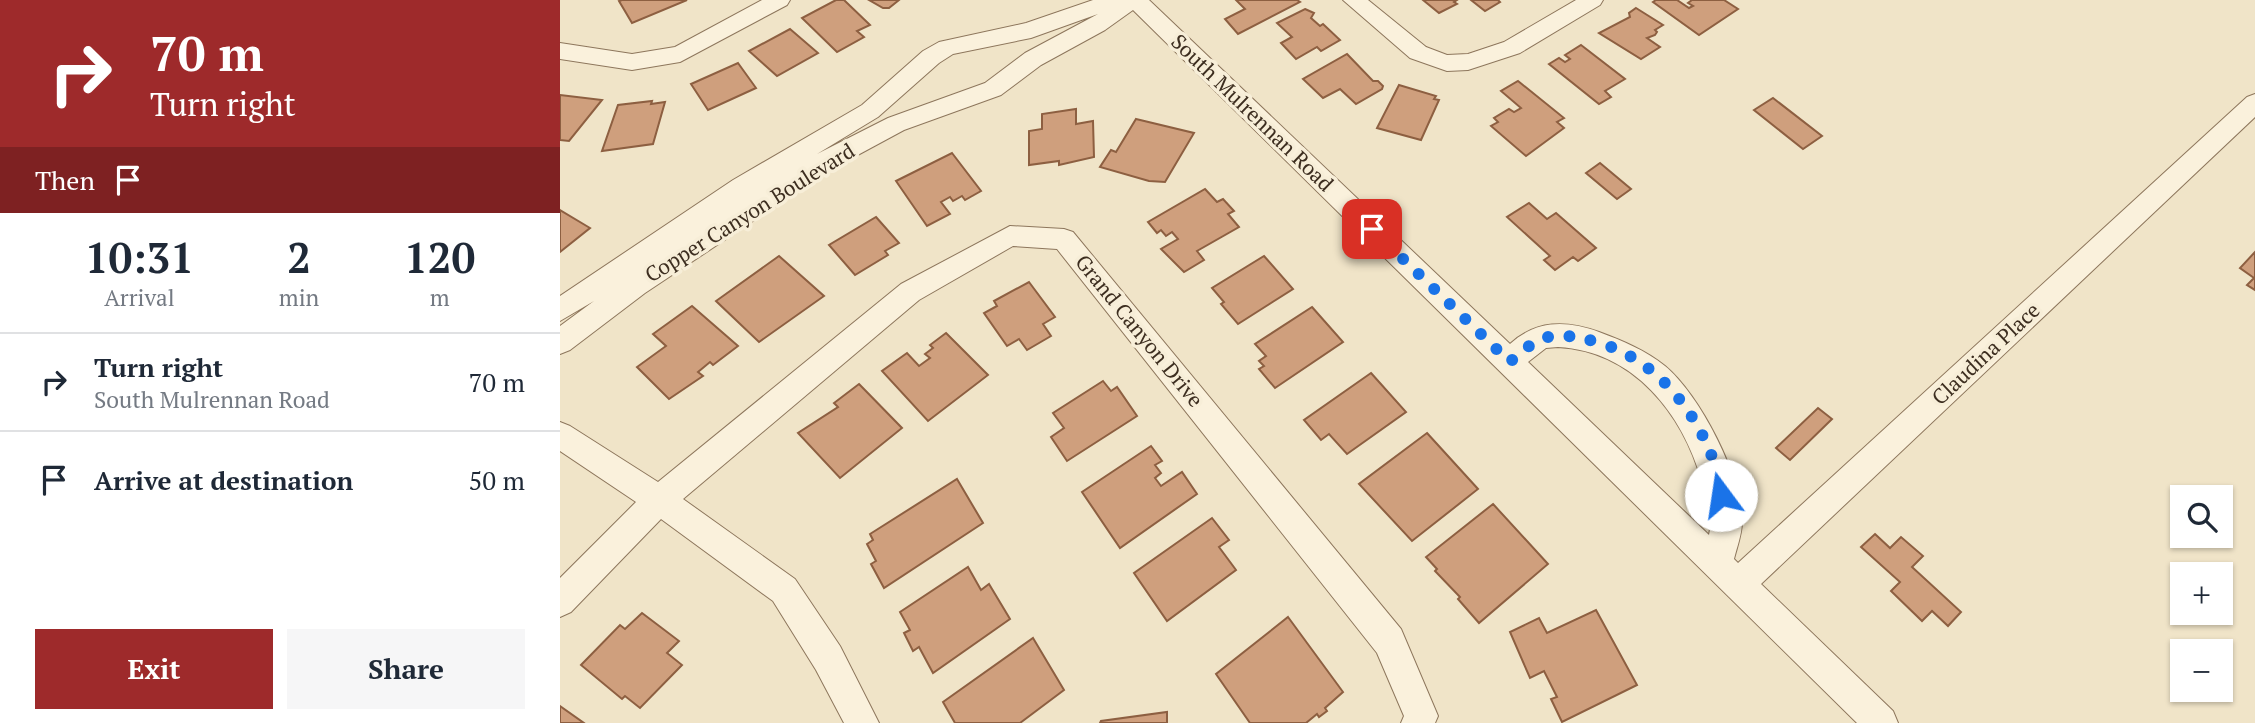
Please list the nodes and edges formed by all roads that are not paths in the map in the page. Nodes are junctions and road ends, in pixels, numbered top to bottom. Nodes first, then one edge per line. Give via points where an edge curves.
1 (779, 0) edge
2 (1132, 0) edge
3 (1354, 0) edge
4 (1592, 0) edge
5 (560, 51) edge
6 (2255, 103) edge
7 (560, 310) edge
8 (560, 342) edge
9 (1510, 362) junction
10 (560, 435) edge
11 (659, 500) junction
12 (1717, 562) junction
13 (1739, 583) junction
14 (560, 601) edge
15 (862, 723) edge
16 (1418, 723) edge
17 (1881, 723) edge

1 - 5 street via 680,54 632,62
2 - 7 street, Copper Canyon Boulevard via 1085,9 1031,30 947,48 870,111 754,180
2 - 8 street, Copper Canyon Boulevard via 1097,25 1033,59 993,89 896,124 819,164 636,285
2 - 9 street, South Mulrennan Road
3 - 4 street via 1425,57 1458,65 1502,53
6 - 13 street, Claudina Place
9 - 12 street, South Mulrennan Road
9 - 12 street via 1540,338 1572,335 1640,361 1671,387 1711,454 1726,516
10 - 11 street
11 - 14 street, Grand Canyon Drive
11 - 15 street via 784,590
11 - 16 street, Grand Canyon Drive via 910,292 1010,236 1064,239 1389,641 1421,716
12 - 13 street, South Mulrennan Road
13 - 17 street, South Mulrennan Road

